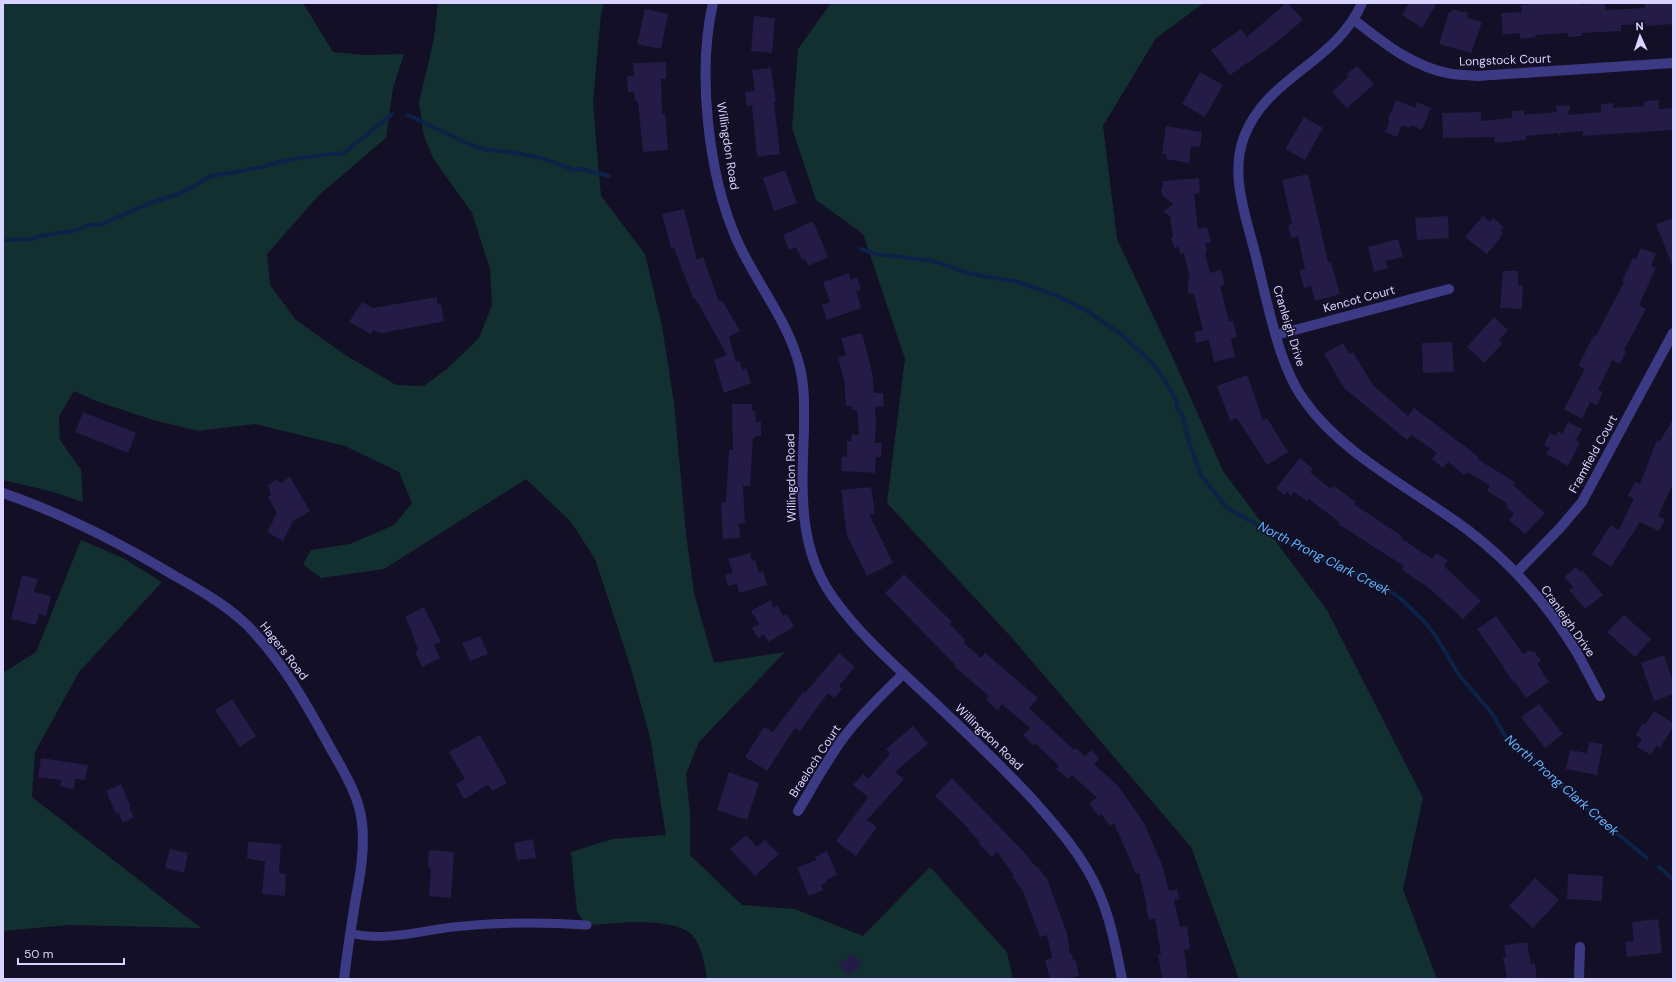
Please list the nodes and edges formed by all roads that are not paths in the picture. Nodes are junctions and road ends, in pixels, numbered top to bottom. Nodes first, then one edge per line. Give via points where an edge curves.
1 (713, 3) edge
2 (1362, 3) edge
3 (1353, 19) junction
4 (1673, 63) edge
5 (1449, 289) dead end
6 (1673, 333) edge
7 (1276, 335) junction
8 (3, 493) edge
9 (1516, 573) junction
10 (903, 674) junction
11 (1600, 696) dead end
12 (798, 811) dead end
13 (587, 925) dead end
14 (350, 933) junction
15 (1580, 947) dead end
16 (344, 979) edge
17 (1122, 979) edge
18 (1579, 979) edge

1 - 10 street, Willingdon Road via 705,76 715,166 736,238 786,330 800,367 804,400 802,496 809,548 817,571 846,616
2 - 3 street, Cranleigh Drive
3 - 4 street, Longstock Court via 1376,38 1413,61 1452,74 1476,76
3 - 7 street, Cranleigh Drive via 1340,38 1282,85 1259,108 1243,138 1238,169 1240,191
5 - 7 street, Kencot Court
6 - 9 street, Framfield Court via 1582,502
7 - 9 street, Cranleigh Drive via 1302,398 1327,427 1363,458 1470,532
8 - 14 street, Hagers Road via 74,521 206,594 245,623 288,673 350,785 362,821 363,854
9 - 11 street, Cranleigh Drive via 1544,604 1576,652
10 - 12 street, Braeloch Court via 856,722
10 - 17 street, Willingdon Road via 937,704 1054,823 1099,891
13 - 14 lane via 507,923 388,936 362,936
14 - 16 street, Hagers Road
15 - 18 street

